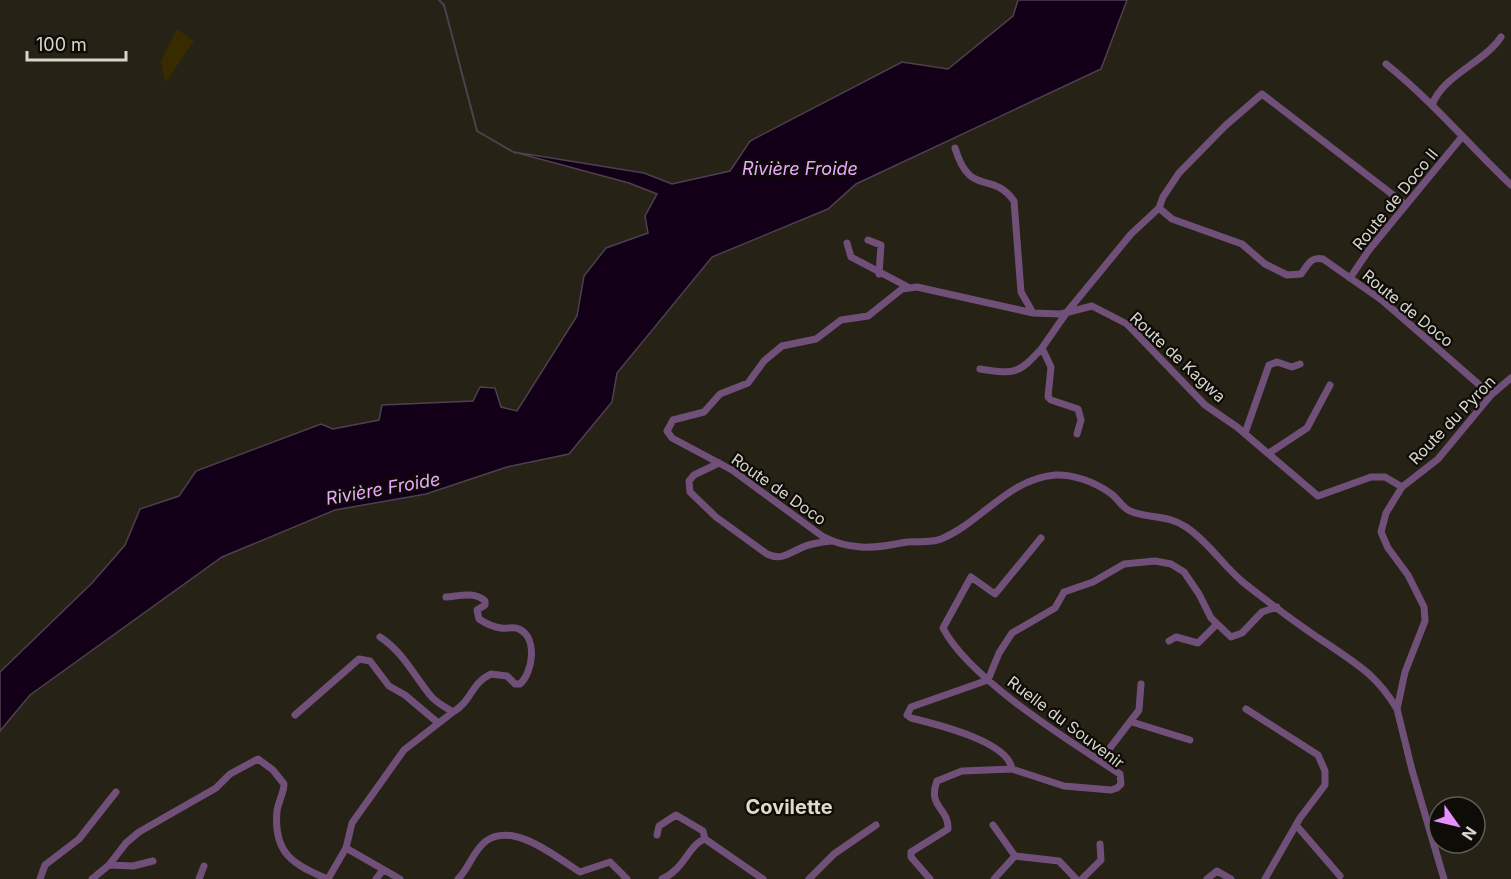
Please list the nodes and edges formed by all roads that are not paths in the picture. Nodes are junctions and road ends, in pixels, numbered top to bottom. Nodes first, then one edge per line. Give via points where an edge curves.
1 (1501, 37) dead end
2 (1386, 64) dead end
3 (1432, 105) junction
4 (1461, 138) junction
5 (956, 148) dead end
6 (1511, 185) edge
7 (1406, 205) junction
8 (1159, 208) junction
9 (868, 240) dead end
10 (847, 243) dead end
11 (879, 273) junction
12 (1350, 278) junction
13 (908, 287) junction
14 (1067, 312) junction
15 (1033, 313) junction
16 (1041, 348) junction
17 (1300, 363) dead end
18 (980, 369) dead end
19 (1511, 378) edge
20 (1330, 386) dead end
21 (1491, 395) junction
22 (1245, 433) junction
23 (1077, 434) dead end
24 (1269, 453) junction
25 (719, 463) junction
26 (1402, 487) junction
27 (1041, 538) dead end
28 (832, 541) junction
29 (446, 597) dead end
30 (1277, 607) junction
31 (1216, 625) junction
32 (380, 638) dead end
33 (1168, 641) dead end
34 (988, 680) junction
35 (1141, 684) dead end
36 (1246, 709) dead end
37 (1397, 709) junction
38 (453, 712) junction
39 (295, 715) dead end
40 (437, 722) junction
41 (1132, 722) junction
42 (1190, 740) dead end
43 (1100, 761) junction
44 (1012, 770) junction
45 (116, 792) dead end
46 (876, 825) dead end
47 (993, 825) dead end
48 (1296, 825) junction
49 (657, 835) dead end
50 (705, 839) junction
51 (1100, 844) dead end
52 (346, 848) junction
53 (1016, 856) junction
54 (153, 861) dead end
55 (109, 865) junction
56 (204, 866) dead end
57 (383, 870) junction
58 (1340, 876) dead end
59 (40, 879) edge
60 (92, 879) edge
61 (199, 879) edge
62 (328, 879) edge
63 (376, 879) edge
64 (400, 879) edge
65 (458, 879) edge
66 (627, 879) edge
67 (662, 879) edge
68 (763, 879) edge
69 (809, 879) edge
70 (930, 879) edge
71 (994, 879) edge
72 (1076, 879) edge
73 (1082, 879) edge
74 (1207, 879) edge
75 (1231, 879) edge
76 (1265, 879) edge
77 (1444, 879) edge

1 - 3 street via 1490,52 1440,92
2 - 3 street
3 - 4 street
4 - 6 street
4 - 7 street, Route de Doco II
5 - 15 street via 962,169 969,177 1002,189 1014,201 1021,292
7 - 8 street via 1262,94 1179,173
7 - 12 street, Route de Doco II
8 - 12 street, Route de Doco via 1172,219 1242,244 1265,264 1287,275 1301,274 1316,257
8 - 14 street via 1131,234
9 - 11 street via 881,245
10 - 11 street via 851,257
11 - 13 street
12 - 21 street, Route de Doco via 1383,301
13 - 15 street
13 - 25 street, Route de Doco via 868,316 841,320 816,339 782,346 748,383 720,394 704,412 669,423 669,435
14 - 15 street, Route de Kagwa
14 - 16 street
14 - 22 street, Route de Kagwa via 1092,306 1127,324 1205,405
16 - 18 street via 1021,370 1010,374
16 - 23 street via 1051,367 1048,397 1078,409 1081,420
17 - 22 street via 1292,367 1277,362 1269,365
19 - 21 street, Route du Pyron
20 - 24 street via 1322,395 1310,425
21 - 26 street, Route du Pyron via 1438,459
22 - 24 street, Route de Kagwa
24 - 26 street, Route de Kagwa via 1318,496 1371,477 1385,477
25 - 28 street, Route de Doco
25 - 28 street via 694,475 689,481 690,492 716,517 767,554 775,558 786,556 805,546
26 - 37 street, Route du Pyron via 1386,513 1381,532 1408,575 1424,608 1425,621 1405,672
27 - 34 street, Ruelle du Souvenir via 995,594 971,577 943,628 950,641
28 - 30 street, Route de Doco via 863,549 941,539 1017,487 1052,476 1072,475 1110,493 1129,510 1164,516 1185,526 1242,581
29 - 38 street via 481,598 485,601 477,610 479,619 499,628 518,628 533,654 520,684 507,676 491,674 474,688 465,705
30 - 31 street via 1262,612 1235,637
30 - 37 street, Route de Doco via 1363,666
31 - 33 street via 1198,643 1176,637
31 - 34 street via 1184,572 1155,561 1124,564 1093,582 1064,592 1055,608 1012,633
32 - 38 street via 399,653 430,696
34 - 43 street, Ruelle du Souvenir
34 - 44 street via 911,707 907,715 963,732 992,747 1008,760
35 - 41 street via 1141,706
36 - 48 street via 1318,755 1325,771 1325,785
37 - 77 street, Route du Pyron
38 - 40 street
39 - 40 street via 358,659 370,661 389,686
40 - 52 street via 404,750 352,823
41 - 42 street
41 - 43 street
43 - 44 street, Ruelle du Souvenir via 1120,774 1121,784 1117,788 1064,786
44 - 70 street via 962,771 937,781 935,802 949,821 948,829 911,852 911,858
45 - 59 street via 79,838 45,865
46 - 69 street via 834,854
47 - 53 street
48 - 58 street
48 - 76 street
49 - 50 street via 659,826 676,815 703,831
50 - 67 street via 699,841 673,874
50 - 68 street
51 - 73 street via 1101,860
52 - 57 street
52 - 62 street
53 - 71 street
53 - 72 street via 1059,861
54 - 55 street via 133,866
55 - 60 street
55 - 62 street via 139,832 258,759 284,784 277,812 282,849 296,865
56 - 61 street
57 - 63 street
57 - 64 street
65 - 66 street via 477,849 488,840 509,836 529,842 580,872 610,862
74 - 75 street via 1217,871

